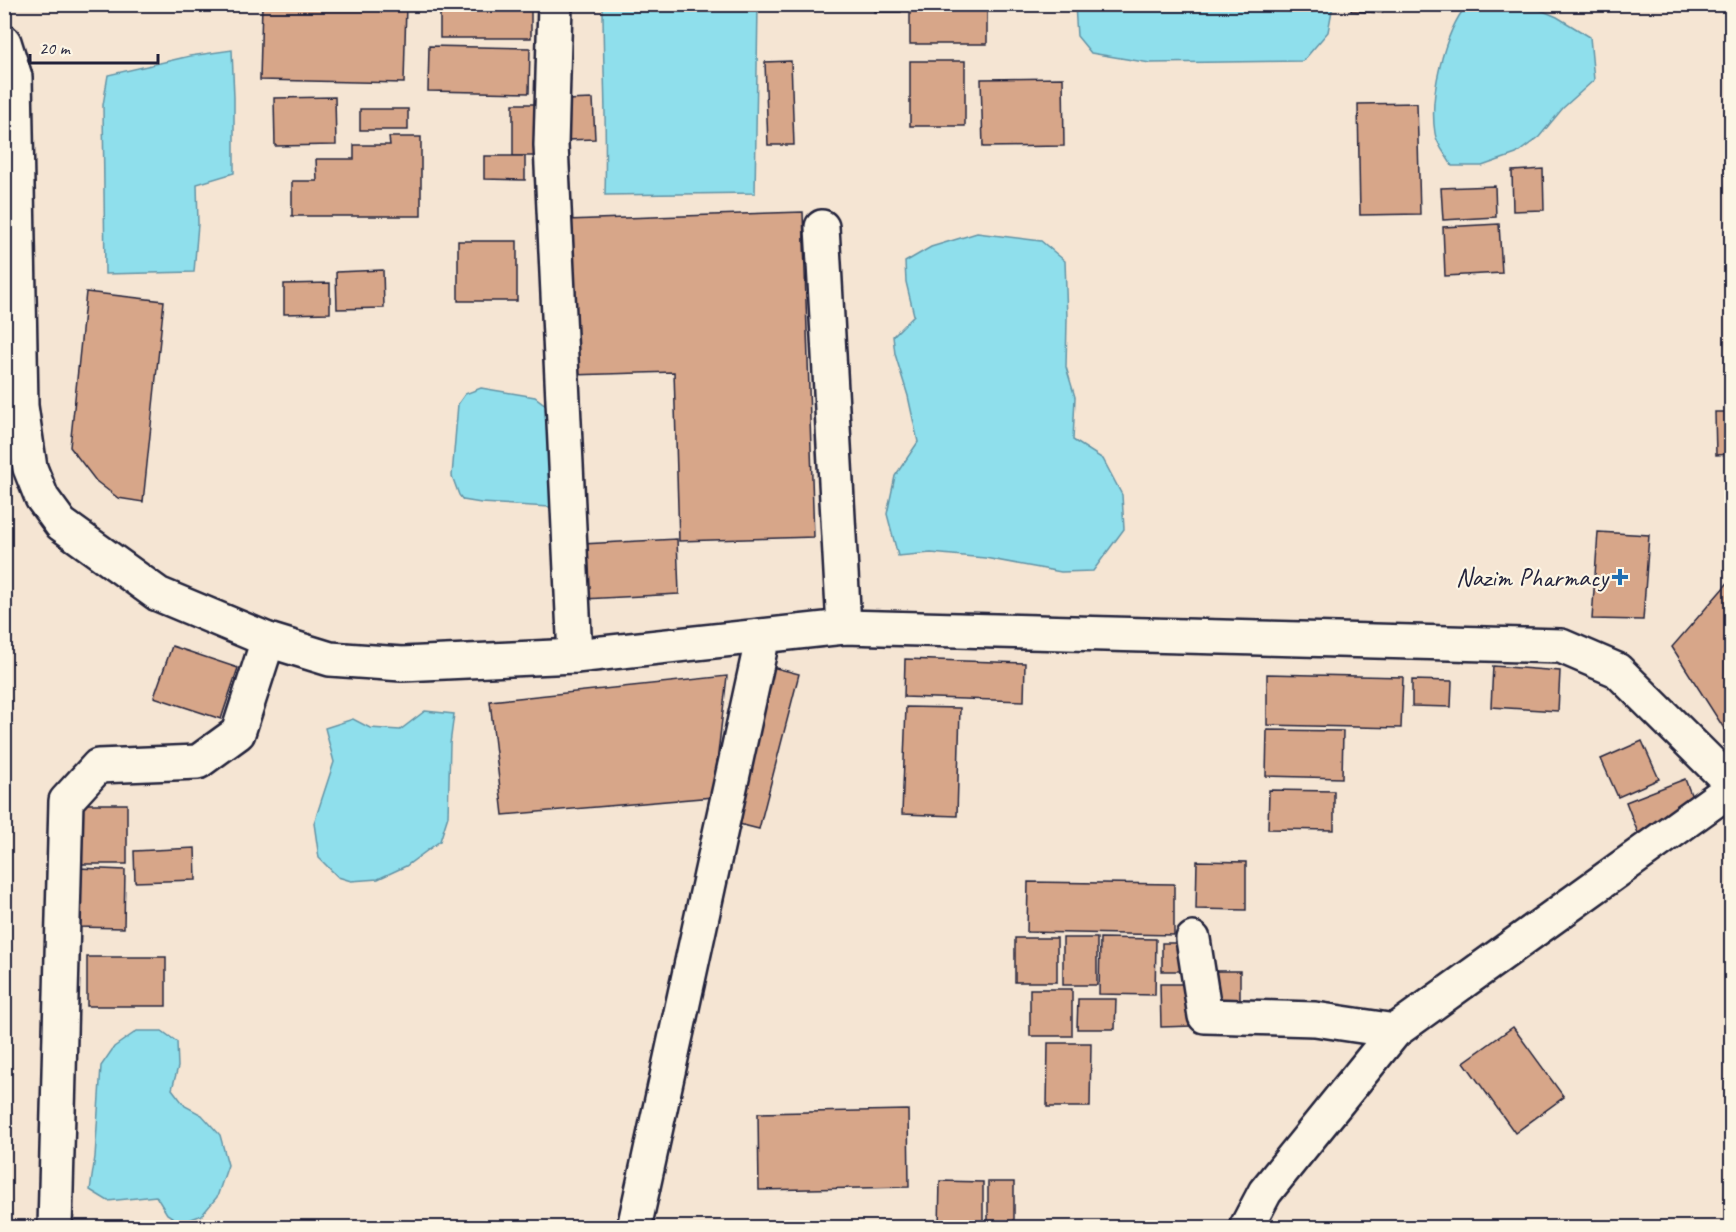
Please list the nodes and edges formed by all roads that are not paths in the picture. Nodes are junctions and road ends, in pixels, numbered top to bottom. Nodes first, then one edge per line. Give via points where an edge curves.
1 (555, 4) edge
2 (4, 42) edge
3 (822, 227) dead end
4 (844, 627) junction
5 (763, 636) junction
6 (268, 640) junction
7 (575, 656) junction
8 (1731, 786) edge
9 (1193, 939) dead end
10 (1395, 1031) junction
11 (55, 1227) edge
12 (634, 1227) edge
13 (1246, 1227) edge

1 - 7 street via 551,145
2 - 6 street via 15,77 21,406 30,468 42,498 61,524 158,594
3 - 4 street
4 - 5 street
4 - 8 street via 1561,646 1617,670
5 - 7 street
5 - 12 street
6 - 7 street via 330,658 402,664
6 - 11 street via 238,733 198,762 98,766 66,801
8 - 10 street
9 - 10 street via 1205,1016 1315,1019
10 - 13 street via 1265,1192

